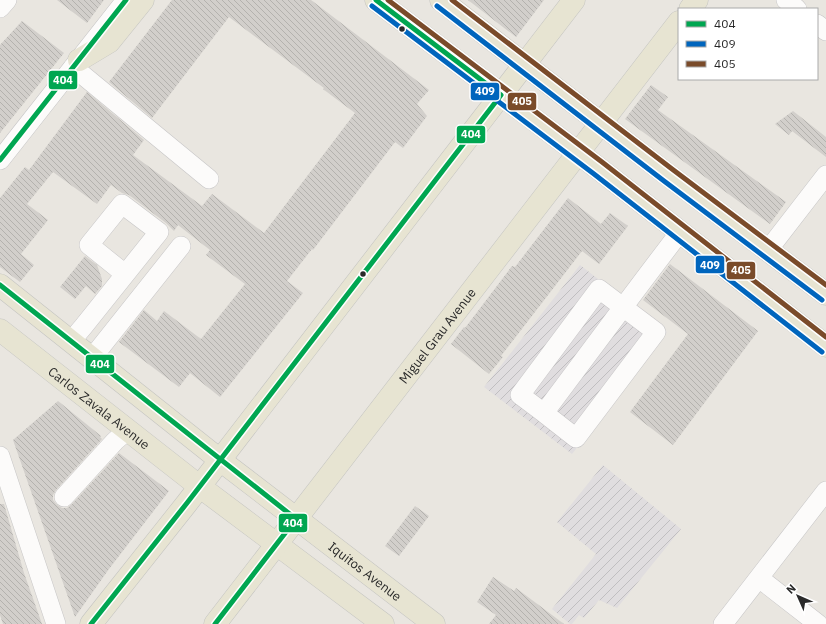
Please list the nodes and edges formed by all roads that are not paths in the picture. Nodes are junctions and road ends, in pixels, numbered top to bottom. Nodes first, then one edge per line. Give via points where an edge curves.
1 (6, 0) edge
2 (126, 0) edge
3 (142, 0) edge
4 (376, 0) edge
5 (442, 0) edge
6 (574, 0) edge
7 (697, 0) edge
8 (786, 0) edge
9 (0, 8) edge
10 (691, 8) edge
11 (796, 8) edge
12 (678, 23) edge
13 (818, 25) edge
14 (826, 31) edge
15 (76, 64) junction
16 (527, 67) junction
17 (504, 97) junction
18 (592, 117) junction
19 (569, 147) junction
20 (0, 160) edge
21 (826, 175) edge
22 (209, 179) dead end
23 (680, 232) junction
24 (181, 246) dead end
25 (768, 250) junction
26 (125, 274) dead end
27 (0, 285) edge
28 (826, 294) edge
29 (624, 307) junction
30 (2, 336) edge
31 (71, 341) junction
32 (826, 346) edge
33 (92, 358) junction
34 (49, 368) junction
35 (544, 414) junction
36 (130, 432) junction
37 (0, 456) edge
38 (224, 463) junction
39 (203, 489) junction
40 (826, 491) edge
41 (64, 497) dead end
42 (290, 514) junction
43 (271, 539) junction
44 (759, 578) junction
45 (56, 624) edge
46 (91, 624) edge
47 (215, 624) edge
48 (383, 624) edge
49 (434, 624) edge
50 (723, 624) edge
51 (818, 624) edge

1 - 9 street
2 - 15 street
3 - 15 main road via 109,42
4 - 17 main road
5 - 16 main road
6 - 16 main road
7 - 10 main road
8 - 11 street
12 - 18 main road, Miguel Grau Avenue
13 - 14 street
15 - 20 street
15 - 22 street
16 - 17 main road
16 - 18 main road
17 - 19 main road
17 - 38 main road
18 - 19 main road, Miguel Grau Avenue
18 - 25 main road
19 - 23 main road
19 - 42 main road, Miguel Grau Avenue
21 - 25 street
23 - 29 street
23 - 32 main road
24 - 33 street
25 - 28 main road
26 - 31 street
27 - 31 main road
29 - 35 street
29 - 35 street via 599,289 520,395
29 - 35 street via 656,332 576,438
30 - 34 main road, Carlos Zavala Avenue
31 - 33 main road
31 - 34 main road
33 - 38 main road
34 - 36 main road, Carlos Zavala Avenue
36 - 39 main road, Carlos Zavala Avenue
36 - 41 street via 115,441
37 - 45 street
38 - 39 main road
38 - 42 main road, Iquitos Avenue
39 - 43 main road, Carlos Zavala Avenue
39 - 46 main road
40 - 44 street
42 - 43 main road, Miguel Grau Avenue
42 - 49 main road, Iquitos Avenue
43 - 47 main road
43 - 48 main road
44 - 50 street
44 - 51 street

